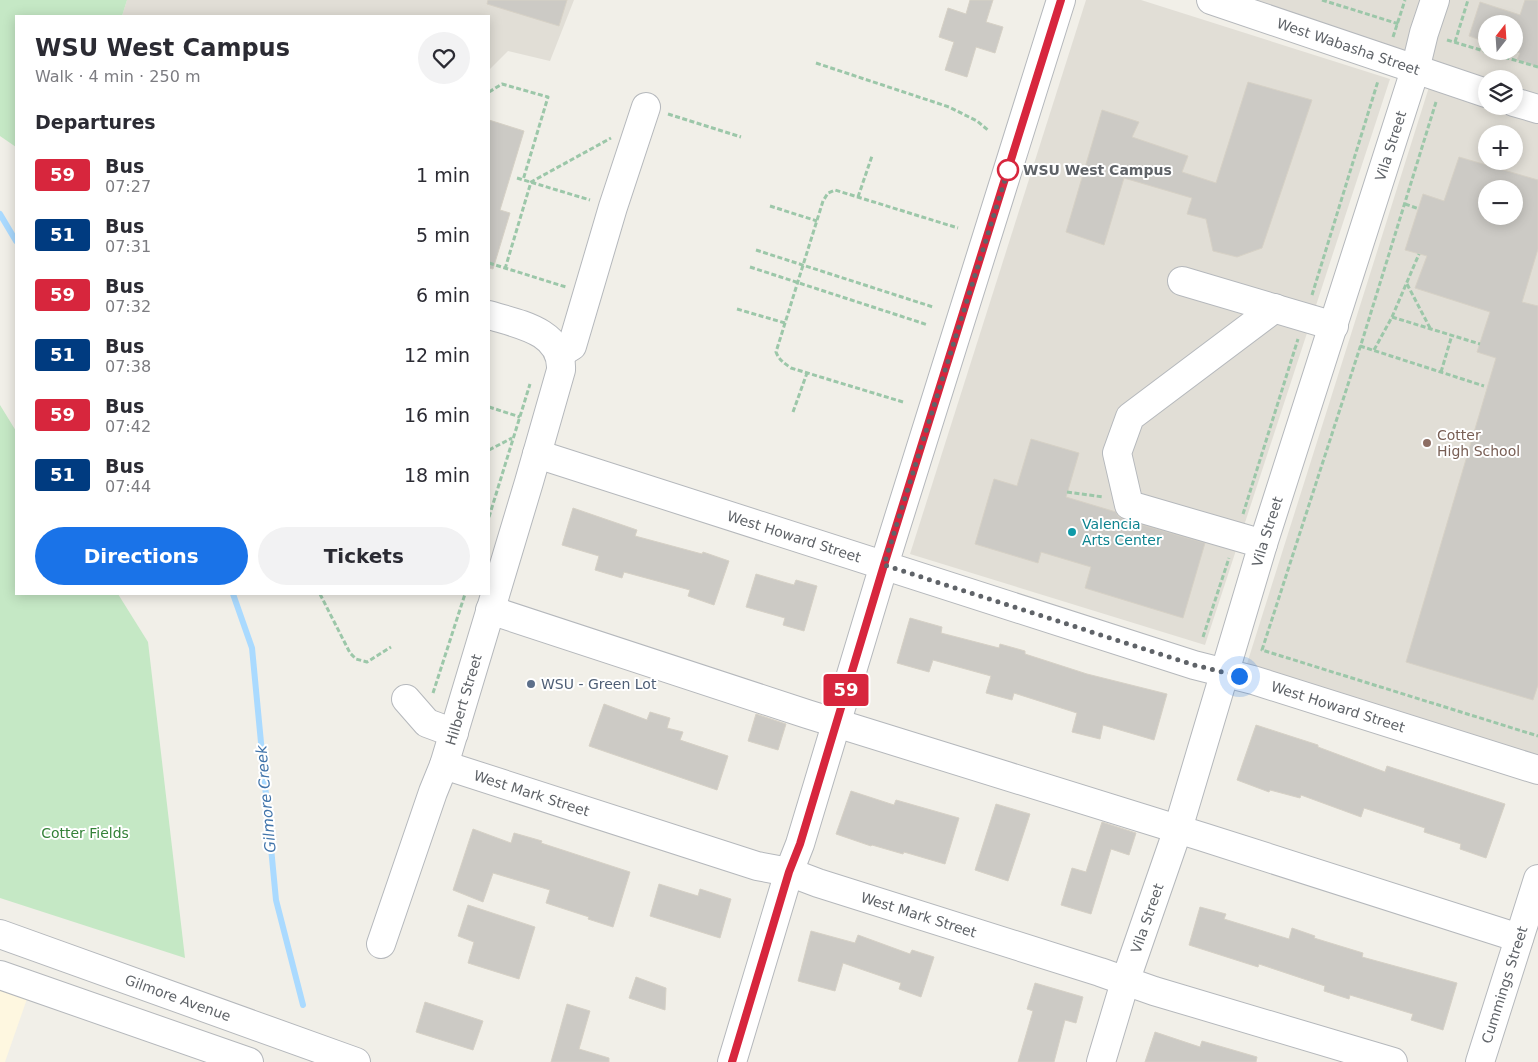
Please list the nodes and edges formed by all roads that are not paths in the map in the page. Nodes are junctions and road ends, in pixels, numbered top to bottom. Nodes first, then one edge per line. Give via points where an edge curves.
1 (1061, 0) edge
2 (1211, 0) edge
3 (1434, 0) edge
4 (1415, 70) junction
5 (1478, 90) edge
6 (1523, 105) edge
7 (646, 107) road end
8 (1538, 109) edge
9 (1182, 281) dead end
10 (1275, 308) junction
11 (490, 315) edge
12 (1334, 326) junction
13 (559, 354) junction
14 (537, 454) junction
15 (1263, 544) junction
16 (884, 565) junction
17 (490, 610) junction
18 (1225, 672) junction
19 (406, 700) dead end
20 (836, 723) junction
21 (454, 733) junction
22 (444, 765) junction
23 (1538, 770) edge
24 (1178, 829) junction
25 (789, 872) junction
26 (1538, 879) edge
27 (0, 934) edge
28 (1519, 938) junction
29 (381, 944) dead end
30 (0, 975) edge
31 (1125, 982) junction
32 (249, 1062) edge
33 (356, 1062) edge
34 (732, 1062) edge
35 (1101, 1062) edge
36 (1393, 1062) edge
37 (1480, 1062) edge

1 - 16 street
2 - 4 street, West Wabasha Street
3 - 4 street, Vila Street
4 - 5 street, West Wabasha Street
4 - 12 street, Vila Street
6 - 8 street
7 - 13 street via 572,346
9 - 10 street
10 - 12 street
10 - 15 street via 1130,417 1117,453 1129,505
11 - 13 street via 537,330 552,342
12 - 15 street, Vila Street
13 - 14 street, Hilbert Street via 561,370 532,421
14 - 16 street, West Howard Street
14 - 17 street, Hilbert Street
15 - 18 street, Vila Street
16 - 18 street, West Howard Street via 1194,665
16 - 20 street
17 - 20 street
17 - 21 street, Hilbert Street
18 - 23 street, West Howard Street
18 - 24 street, Vila Street
19 - 21 street via 427,723
20 - 24 street
20 - 25 street
21 - 22 street, Hilbert Street
22 - 25 street, West Mark Street via 757,866
22 - 29 street, Hilbert Street
24 - 28 street
24 - 31 street, Vila Street
25 - 31 street, West Mark Street
25 - 34 street
26 - 28 street, Cummings Street
27 - 33 street, Gilmore Avenue
28 - 37 street, Cummings Street
30 - 32 street
31 - 35 street, Vila Street
31 - 36 street, West Mark Street

